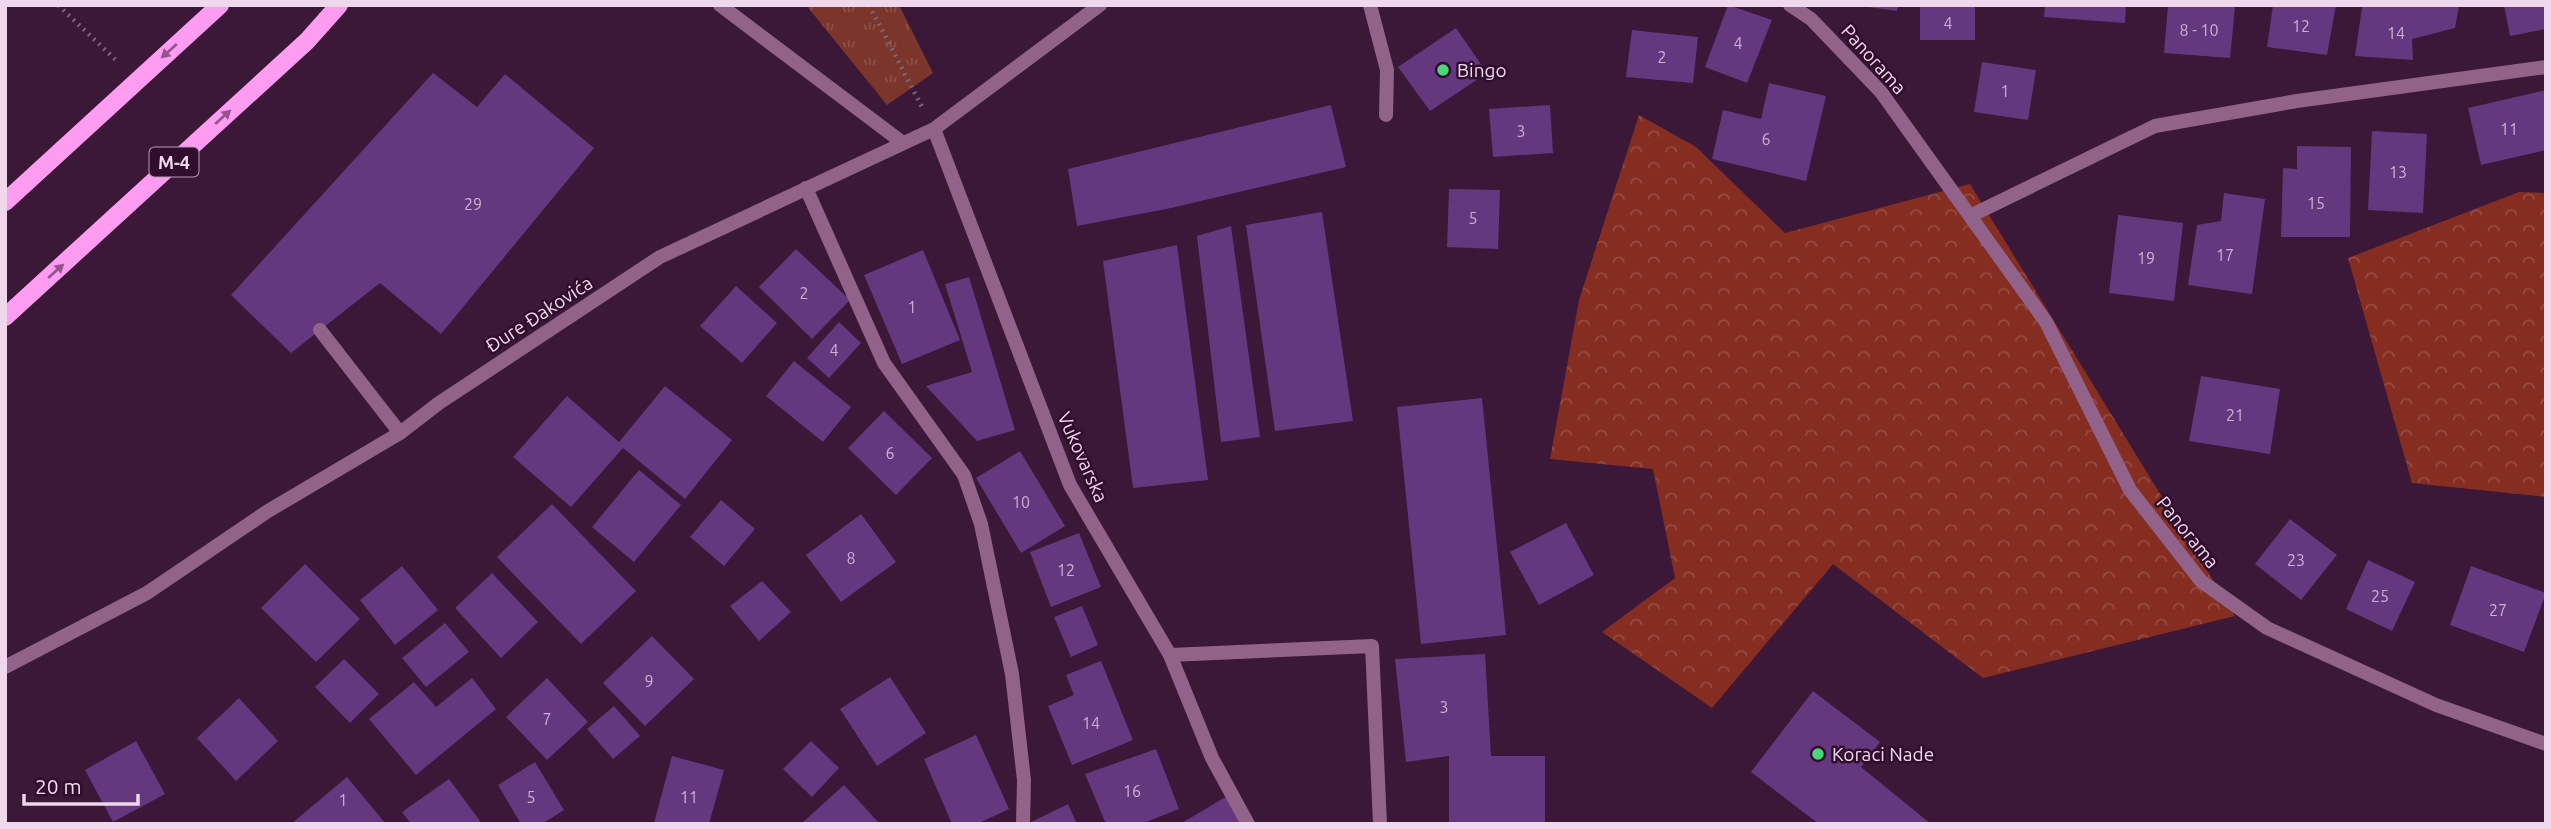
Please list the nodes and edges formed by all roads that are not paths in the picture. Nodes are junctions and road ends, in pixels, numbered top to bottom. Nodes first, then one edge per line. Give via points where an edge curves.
1 (220, 5) edge
2 (339, 5) edge
3 (720, 5) edge
4 (1100, 5) edge
5 (1370, 5) edge
6 (1790, 5) edge
7 (2546, 67) edge
8 (1387, 115) dead end
9 (934, 129) junction
10 (904, 143) junction
11 (806, 188) junction
12 (5, 202) edge
13 (1970, 216) junction
14 (5, 317) edge
15 (320, 330) dead end
16 (400, 433) junction
17 (1170, 655) junction
18 (5, 667) edge
19 (2546, 744) edge
20 (1023, 824) edge
21 (1248, 824) edge
22 (1380, 824) edge

1 -> 12 main road
14 -> 2 main road, M-4 via 307,41
3 - 10 street
4 - 9 street, Đure Đakovića
5 - 8 street via 1387,70
6 - 13 street, Panorama via 1811,19 1881,92
7 - 13 street via 2297,101 2155,126
9 - 10 street, Đure Đakovića
9 - 17 street, Vukovarska via 1070,485
10 - 11 street, Đure Đakovića
11 - 16 street, Đure Đakovića via 660,257
11 - 20 street via 884,363 964,475 981,524 1012,674 1024,780
13 - 19 street, Panorama via 2046,322 2130,490 2201,581 2267,628 2436,705
15 - 16 street
16 - 18 street, Đure Đakovića via 268,511 147,593
17 - 21 street, Vukovarska via 1212,758
17 - 22 street via 1372,646

